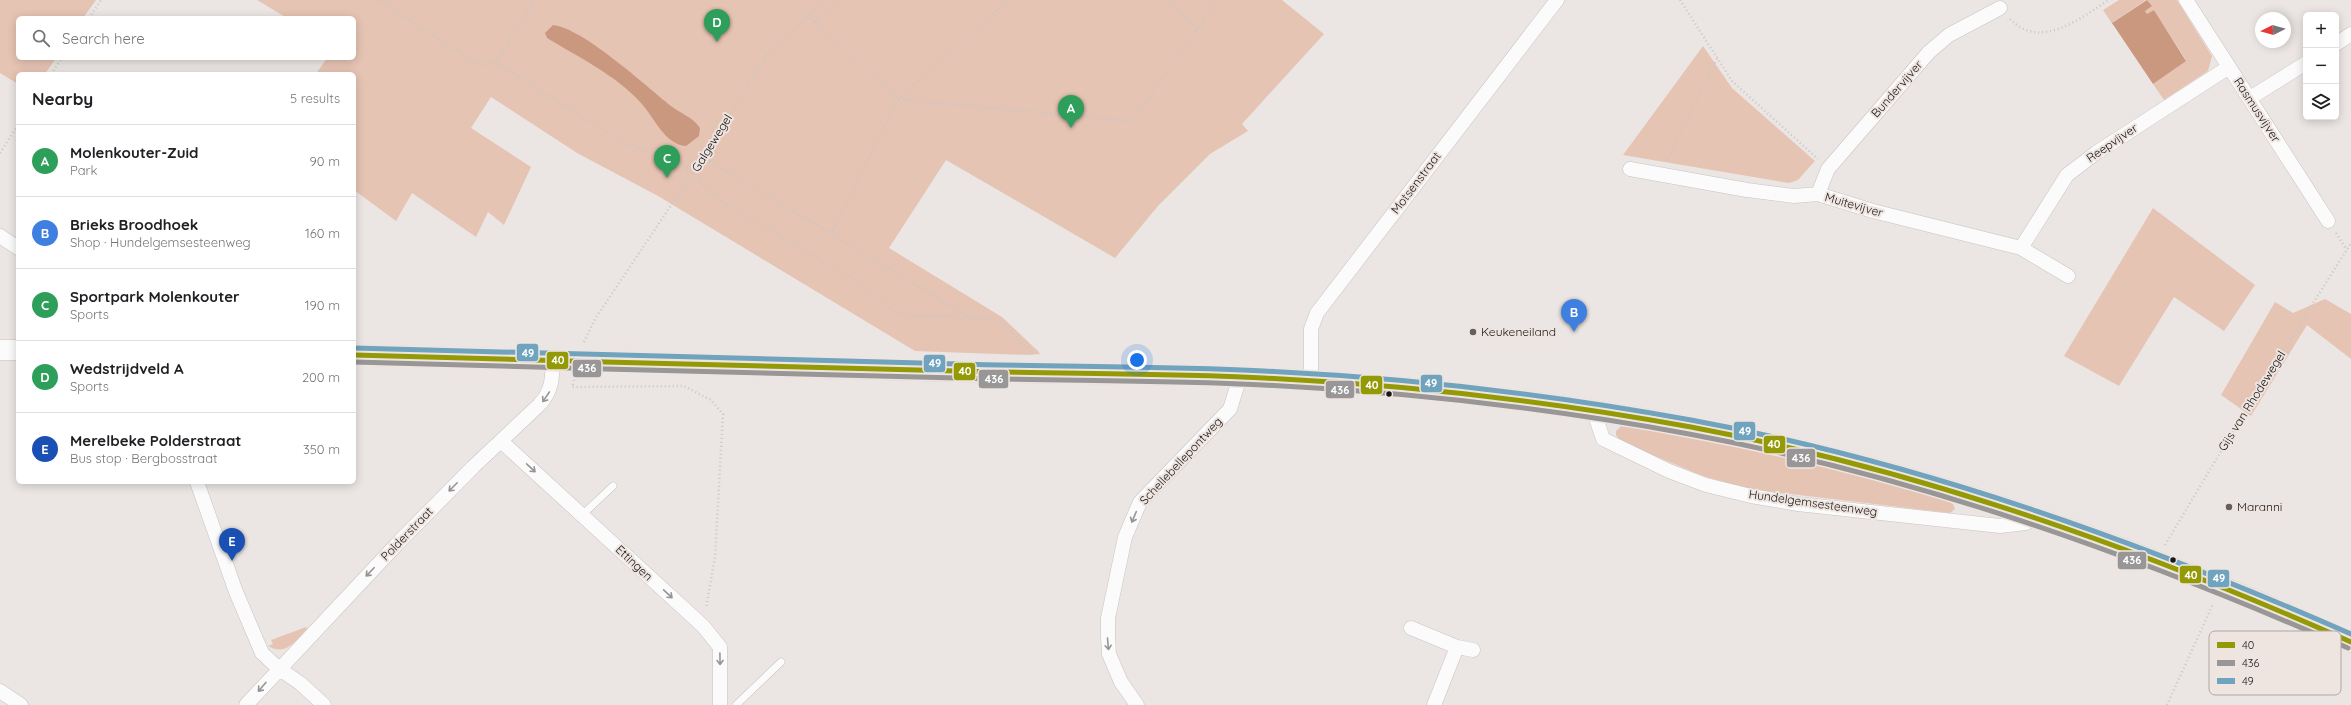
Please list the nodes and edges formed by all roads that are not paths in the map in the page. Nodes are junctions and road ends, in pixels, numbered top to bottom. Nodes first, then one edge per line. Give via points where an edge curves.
1 (1556, 0) edge
2 (2186, 0) edge
3 (2000, 8) road end
4 (2351, 34) edge
5 (2339, 42) edge
6 (2303, 65) edge
7 (2230, 67) junction
8 (2250, 98) junction
9 (1630, 169) dead end
10 (1818, 194) junction
11 (2328, 221) dead end
12 (0, 236) edge
13 (16, 247) edge
14 (2021, 248) junction
15 (2068, 276) dead end
16 (0, 350) edge
17 (16, 350) edge
18 (356, 355) edge
19 (552, 359) junction
20 (1240, 377) junction
21 (1312, 380) junction
22 (1594, 412) junction
23 (502, 442) junction
24 (198, 484) edge
25 (613, 486) dead end
26 (582, 515) junction
27 (2035, 517) junction
28 (1411, 628) dead end
29 (2325, 631) edge
30 (2341, 638) edge
31 (2351, 642) edge
32 (1457, 647) junction
33 (1474, 650) dead end
34 (781, 662) dead end
35 (278, 668) junction
36 (0, 691) edge
37 (20, 705) edge
38 (246, 705) edge
39 (324, 705) edge
40 (720, 705) edge
41 (736, 705) edge
42 (1137, 705) edge
43 (1434, 705) edge

1 - 21 street, Motsenstraat via 1317,313 1312,329
2 - 7 street, Rasmusvijver
3 - 10 street, Bundervijver via 1949,35 1929,52 1828,169
4 - 5 street
6 - 8 street
7 - 8 street, Rasmusvijver
7 - 14 street, Reepvijver via 2096,153 2067,175
8 - 11 street, Rasmusvijver
9 - 10 street, Muitevijver via 1794,196
10 - 14 street, Muitevijver via 1873,211
12 - 13 street
14 - 15 street, Muitevijver
16 - 17 main road
18 - 19 main road
19 - 20 main road
19 -> 23 street, Polderstraat via 549,394
20 - 21 main road
20 -> 42 street, Schellebellepontweg via 1230,409 1140,502 1125,537 1109,612 1109,654 1121,682
21 - 22 main road via 1404,388
22 - 27 main road via 1693,428 1796,450 1896,475
22 - 27 street, Hundelgemsesteenweg via 1603,439 1669,471 1706,485 1752,496 1798,504 2000,526 2026,523
23 -> 26 street, Ettingen
23 -> 35 street, Polderstraat via 473,467
24 - 35 street via 257,645
25 - 26 lane
26 -> 40 street, Ettingen via 703,626 720,647
27 - 29 main road via 2204,579
28 - 32 street
30 - 31 main road
32 - 33 street
32 - 43 street
34 - 41 lane
35 -> 38 street, Polderstraat
35 - 39 street via 300,683
36 - 37 street

